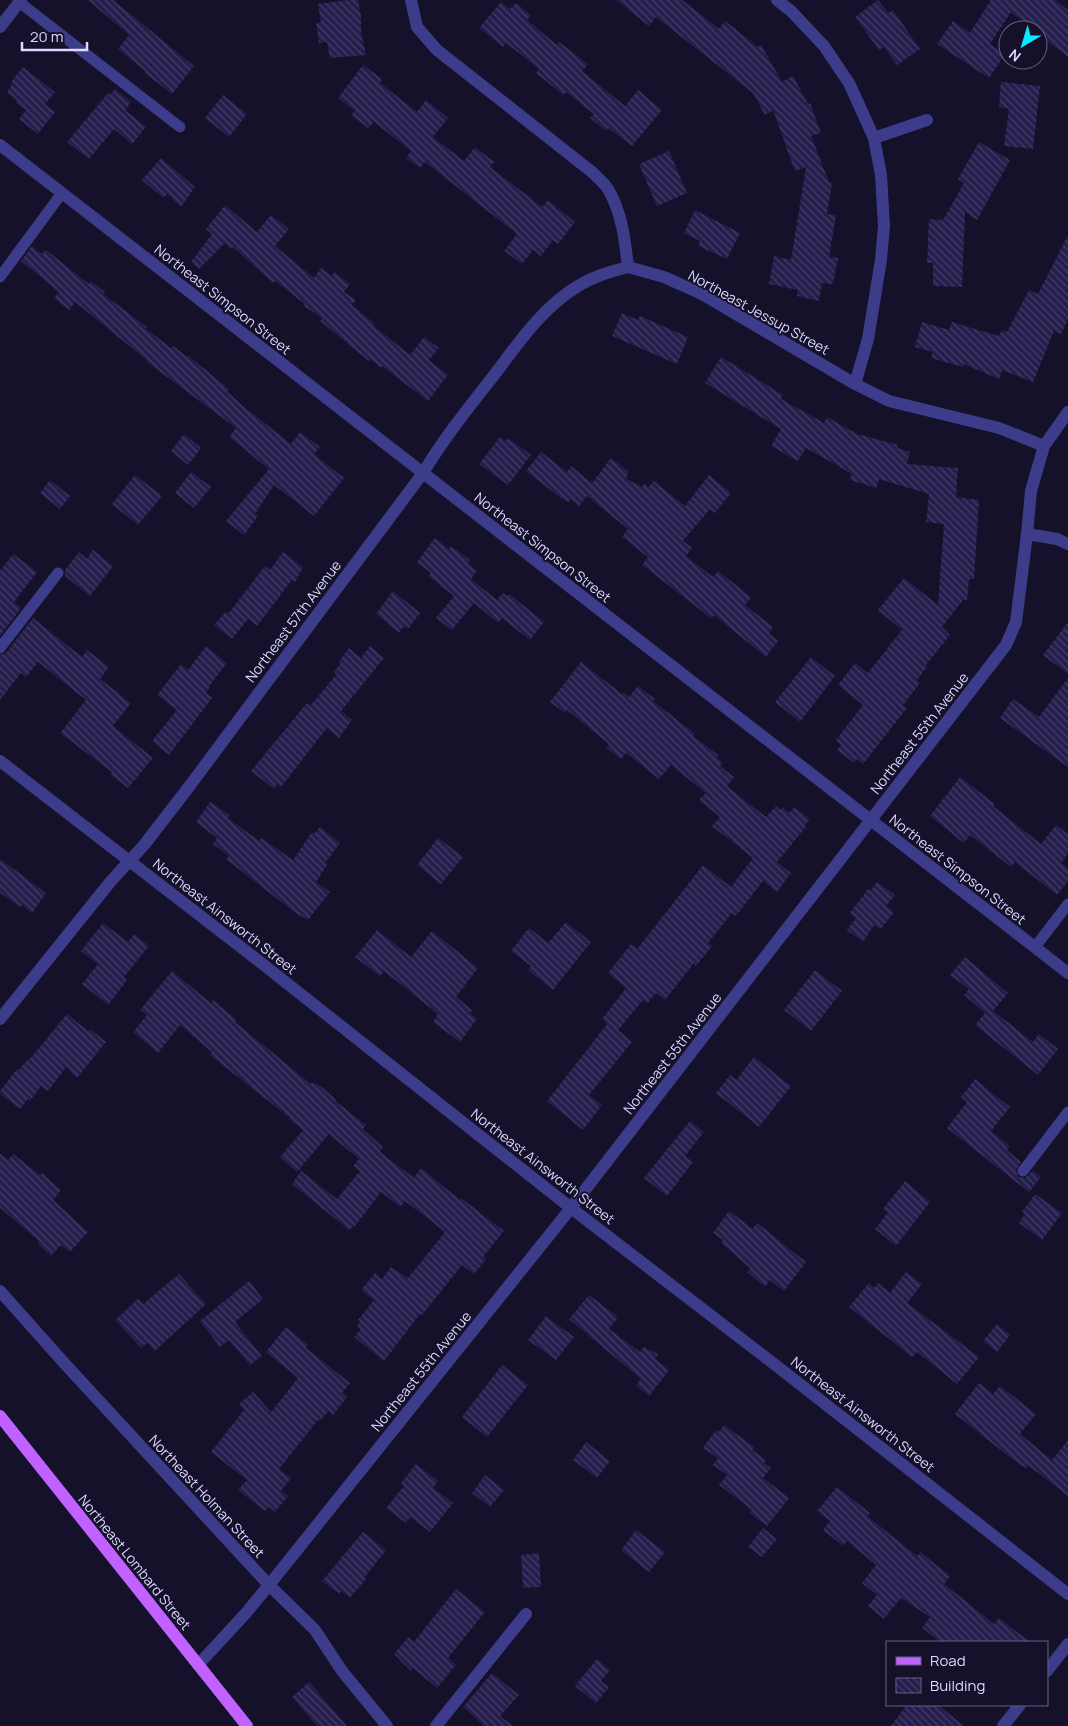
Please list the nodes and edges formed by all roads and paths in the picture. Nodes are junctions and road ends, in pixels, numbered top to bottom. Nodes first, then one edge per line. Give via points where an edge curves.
1 (411, 0) edge
2 (777, 0) edge
3 (20, 1) edge
4 (0, 27) edge
5 (927, 120) dead end
6 (180, 127) dead end
7 (874, 138) junction
8 (0, 145) edge
9 (62, 193) junction
10 (628, 267) junction
11 (0, 277) edge
12 (854, 384) junction
13 (1068, 412) edge
14 (1044, 446) junction
15 (422, 473) junction
16 (1027, 534) junction
17 (1068, 544) edge
18 (58, 573) dead end
19 (0, 648) edge
20 (0, 761) edge
21 (871, 820) junction
22 (130, 861) junction
23 (1068, 904) edge
24 (1034, 947) junction
25 (1068, 973) edge
26 (0, 1019) edge
27 (1068, 1112) edge
28 (1023, 1171) dead end
29 (571, 1208) junction
30 (0, 1292) edge
31 (0, 1416) edge
32 (269, 1585) junction
33 (1068, 1594) edge
34 (526, 1614) dead end
35 (1068, 1644) edge
36 (198, 1664) junction
37 (1048, 1670) edge
38 (1019, 1706) edge
39 (247, 1726) edge
40 (387, 1726) edge
41 (436, 1726) edge
42 (1003, 1726) edge

1 - 10 street via 417,27 436,50 607,187 625,234
2 - 7 street via 824,46 849,83
3 - 4 street
3 - 6 lane
5 - 7 street
7 - 12 street via 881,174 884,226 868,339
8 - 9 street, Northeast Simpson Street
9 - 11 lane
9 - 15 street, Northeast Simpson Street
10 - 12 street, Northeast Jessup Street via 702,294
10 - 15 street, Northeast 57th Avenue via 600,274 577,287 536,321 440,444
12 - 14 street, Northeast Jessup Street via 890,401 999,428
13 - 14 street, Northeast 55th Avenue
14 - 16 street, Northeast 55th Avenue via 1031,491
15 - 21 street, Northeast Simpson Street
15 - 22 street, Northeast 57th Avenue
16 - 17 street
16 - 21 street, Northeast 55th Avenue via 1016,622 1006,645
18 - 19 lane
20 - 22 street, Northeast Ainsworth Street
21 - 24 street, Northeast Simpson Street
21 - 29 street, Northeast 55th Avenue
22 - 26 street, Northeast 57th Avenue
22 - 29 street, Northeast Ainsworth Street
23 - 24 lane
24 - 25 street, Northeast Simpson Street
27 - 28 lane
29 - 32 street, Northeast 55th Avenue
29 - 33 street, Northeast Ainsworth Street
30 - 32 street, Northeast Holman Street
31 - 36 main road, Northeast Lombard Street
32 - 36 street, Northeast 55th Avenue
32 - 40 street, Northeast Holman Street via 315,1630 342,1671
34 - 41 street
35 - 37 street
36 - 39 main road, Northeast Lombard Street
38 - 42 street

